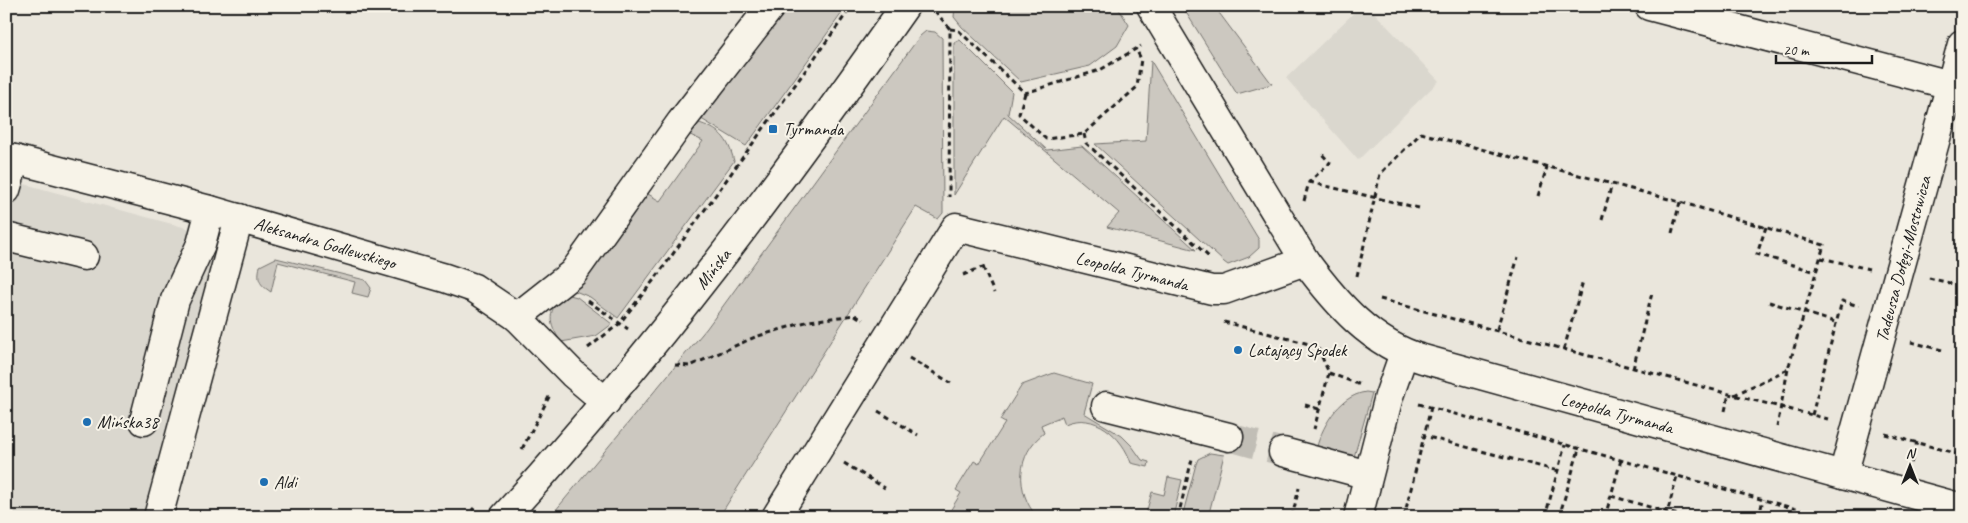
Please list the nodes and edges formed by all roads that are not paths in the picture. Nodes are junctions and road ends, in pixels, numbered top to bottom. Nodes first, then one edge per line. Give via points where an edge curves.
1 (771, 6) edge
2 (905, 6) edge
3 (1151, 6) edge
4 (1649, 6) edge
5 (1705, 13) edge
6 (1962, 44) edge
7 (1956, 87) edge
8 (11, 158) edge
9 (6, 190) edge
10 (210, 210) junction
11 (239, 218) junction
12 (6, 237) edge
13 (84, 256) dead end
14 (1305, 261) junction
15 (517, 317) junction
16 (1404, 354) junction
17 (606, 402) junction
18 (1106, 406) dead end
19 (144, 421) dead end
20 (1229, 437) tunnel mouth
21 (1295, 455) tunnel mouth
22 (1368, 475) junction
23 (1843, 475) junction
24 (1962, 508) edge
25 (158, 517) edge
26 (504, 517) edge
27 (776, 517) edge
28 (1358, 517) edge

1 - 15 street via 573,273
2 - 17 street, Mińska via 808,144 713,270
3 - 14 street, Leopolda Tyrmanda
4 - 5 street
5 - 7 street via 1802,48
6 - 7 street, Tadeusza Dołęgi-Mostowicza
7 - 23 street, Tadeusza Dołęgi-Mostowicza
8 - 9 street
8 - 10 street, Aleksandra Godlewskiego
10 - 11 street, Aleksandra Godlewskiego
10 - 19 street via 201,244 175,300
11 - 15 street, Aleksandra Godlewskiego via 446,278 474,288
11 - 25 street
12 - 13 street
14 - 16 street, Leopolda Tyrmanda via 1328,292 1354,318 1377,338
14 - 27 street, Leopolda Tyrmanda via 1224,290 1212,290 956,227
15 - 17 street, Aleksandra Godlewskiego via 573,374
16 - 22 street via 1388,396
16 - 23 street, Leopolda Tyrmanda
17 - 26 street, Mińska
18 - 20 street
21 - 22 street
22 - 28 street
23 - 24 street, Leopolda Tyrmanda

